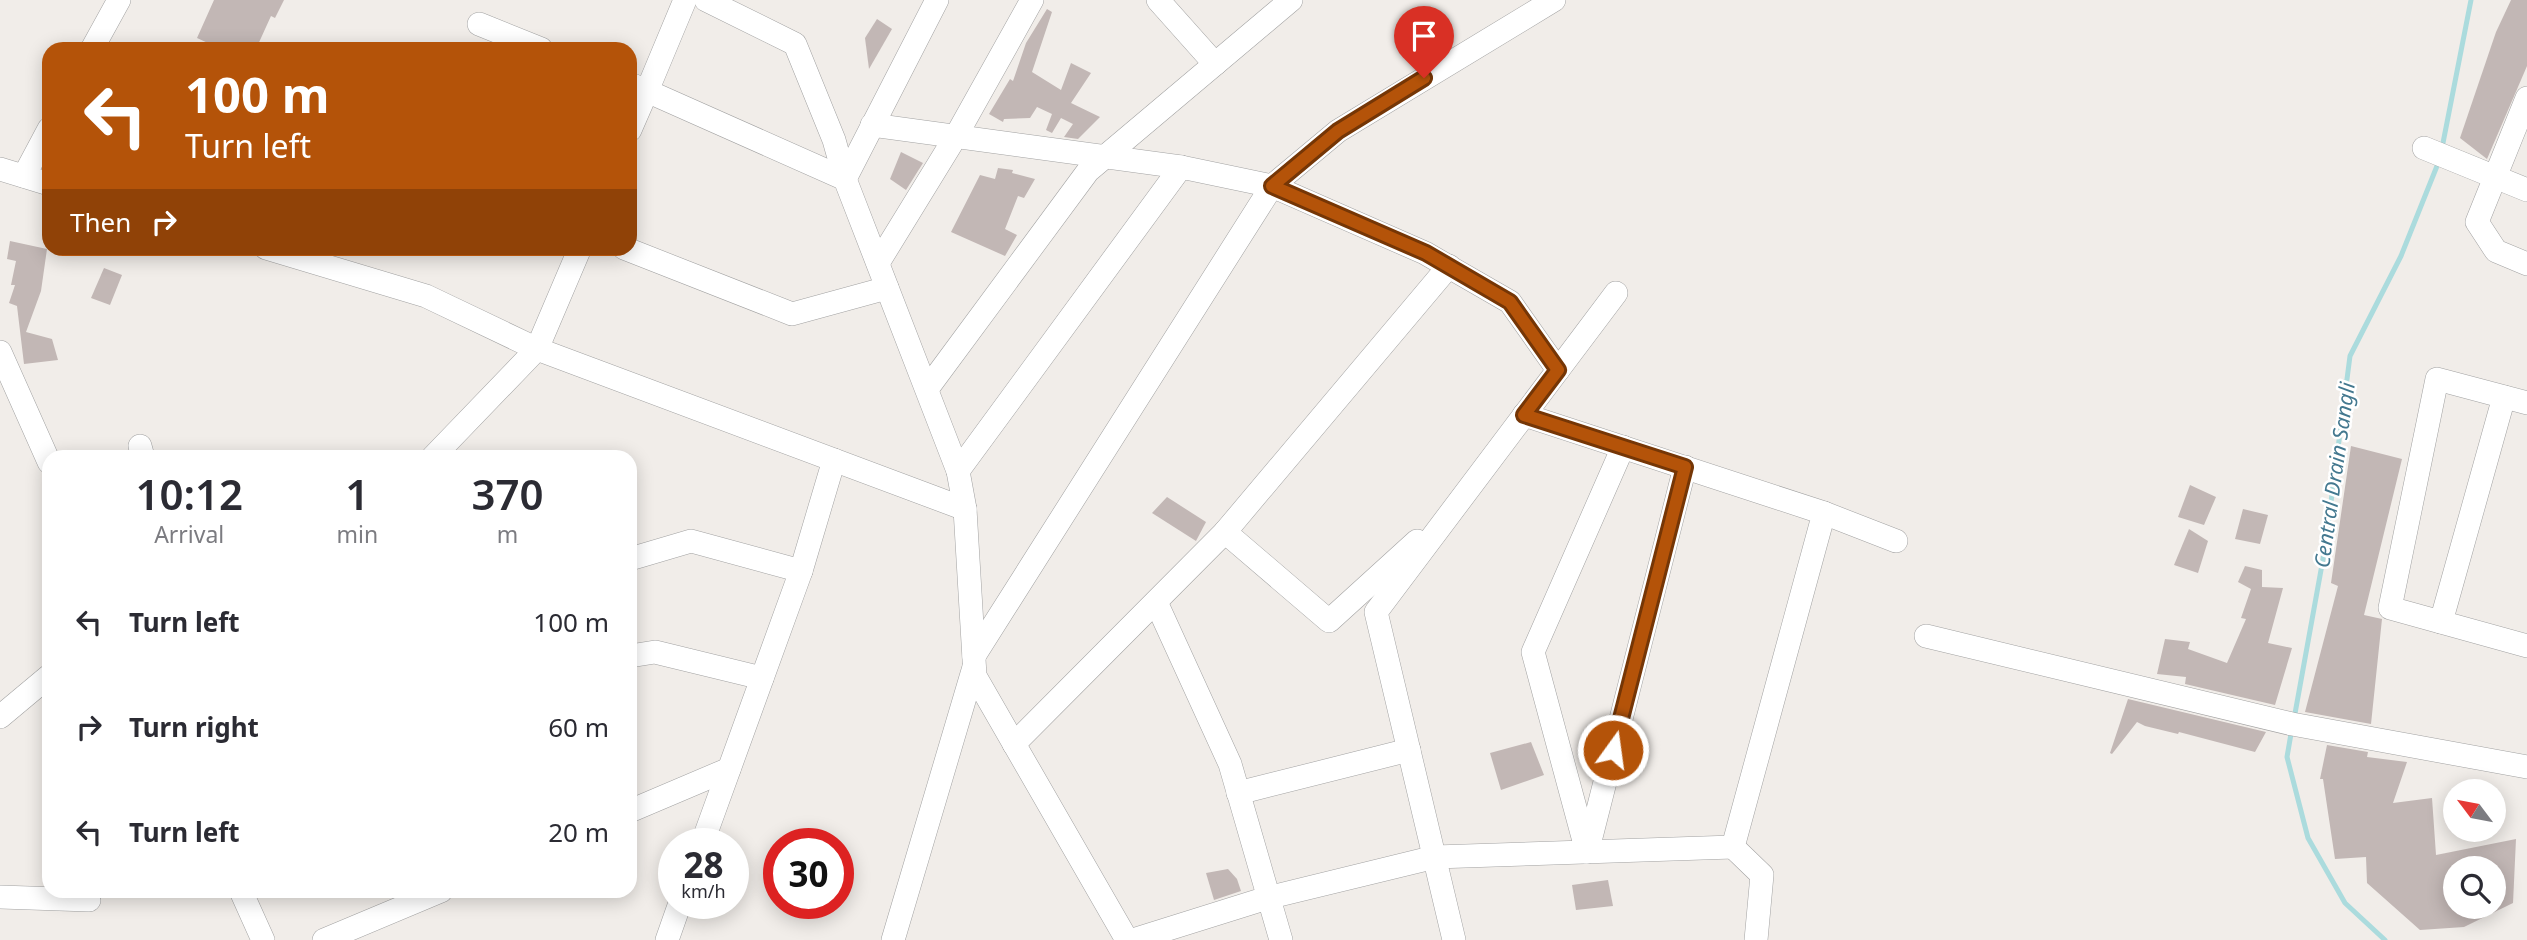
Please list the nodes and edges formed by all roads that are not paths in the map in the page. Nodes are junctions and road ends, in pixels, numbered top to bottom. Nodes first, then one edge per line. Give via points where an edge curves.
1 (119, 0) edge
2 (685, 0) edge
3 (706, 0) edge
4 (937, 0) edge
5 (1032, 0) edge
6 (1158, 0) edge
7 (1291, 0) edge
8 (1554, 0) edge
9 (479, 24) dead end
10 (96, 42) edge
11 (524, 42) edge
12 (1215, 64) junction
13 (638, 88) edge
14 (2527, 98) edge
15 (872, 125) junction
16 (956, 136) junction
17 (42, 142) edge
18 (2424, 148) dead end
19 (1105, 156) junction
20 (1181, 167) junction
21 (0, 169) edge
22 (24, 176) junction
23 (2496, 177) junction
24 (845, 179) junction
25 (42, 182) edge
26 (1272, 186) junction
27 (2527, 190) edge
28 (637, 253) edge
29 (294, 256) edge
30 (577, 256) edge
31 (878, 263) junction
32 (2527, 264) edge
33 (1449, 266) junction
34 (887, 288) junction
35 (1616, 293) dead end
36 (537, 349) junction
37 (0, 352) edge
38 (1558, 370) junction
39 (926, 389) junction
40 (2504, 397) junction
41 (2527, 403) edge
42 (1524, 415) junction
43 (1623, 447) junction
44 (44, 450) edge
45 (440, 450) edge
46 (834, 460) junction
47 (1685, 467) junction
48 (958, 471) junction
49 (1456, 506) junction
50 (965, 509) junction
51 (1824, 513) junction
52 (1225, 532) junction
53 (1896, 541) dead end
54 (637, 557) edge
55 (801, 571) junction
56 (1156, 602) junction
57 (2441, 622) junction
58 (1926, 636) dead end
59 (2527, 646) edge
60 (637, 655) edge
61 (974, 661) junction
62 (762, 678) junction
63 (42, 682) edge
64 (0, 717) edge
65 (1014, 744) junction
66 (1409, 750) junction
67 (2527, 767) edge
68 (729, 769) junction
69 (1238, 793) junction
70 (637, 808) edge
71 (708, 828) edge
72 (1733, 847) junction
73 (1587, 852) junction
74 (1434, 857) junction
75 (0, 897) edge
76 (244, 898) edge
77 (424, 898) edge
78 (1269, 898) junction
79 (89, 900) dead end
80 (674, 919) edge
81 (263, 940) edge
82 (324, 940) edge
83 (667, 940) edge
84 (893, 940) edge
85 (1127, 940) edge
86 (1133, 940) edge
87 (1281, 940) edge
88 (1454, 940) edge
89 (1756, 940) edge

1 - 10 street
2 - 13 street
3 - 24 street via 795,44 834,139
4 - 15 street
5 - 16 street
6 - 12 street
7 - 12 street
8 - 26 street via 1338,131
9 - 11 street
12 - 19 street
13 - 24 street
14 - 23 street
15 - 16 street
15 - 24 street
16 - 19 street
16 - 31 street
17 - 22 street
18 - 23 street
19 - 20 street
19 - 39 street via 1088,171
20 - 26 street
20 - 48 street
21 - 22 street
22 - 25 street
23 - 27 street
23 - 32 street via 2477,222 2496,251
24 - 31 street
26 - 33 street
26 - 61 street
28 - 34 street via 792,314
29 - 36 street via 426,296
30 - 36 street
31 - 34 street
33 - 38 street via 1510,302
33 - 52 street
34 - 39 street
35 - 38 street
36 - 45 street
36 - 46 street
37 - 44 street
38 - 42 street
39 - 48 street
40 - 41 street
40 - 57 street
40 - 57 street via 2437,379 2390,608
42 - 43 street
42 - 49 street
43 - 47 street
43 - 73 street via 1533,652
46 - 50 street
46 - 55 street
47 - 51 street
47 - 73 street
48 - 50 street
49 - 52 street via 1329,621
49 - 66 street via 1376,612
50 - 61 street
51 - 53 street
51 - 72 street
52 - 56 street
54 - 55 street via 691,541
55 - 62 street
56 - 65 street
56 - 69 street via 1230,764
57 - 59 street
58 - 67 street via 2292,724
60 - 62 street via 655,652
61 - 65 street via 975,676
61 - 84 street
62 - 68 street
63 - 64 street
65 - 85 street
66 - 69 street
66 - 74 street
68 - 70 street
68 - 71 street
69 - 78 street
72 - 73 street
72 - 89 street via 1762,875
73 - 74 street
74 - 78 street
74 - 88 street
75 - 79 street
76 - 81 street
77 - 82 street
78 - 86 street
78 - 87 street
80 - 83 street

